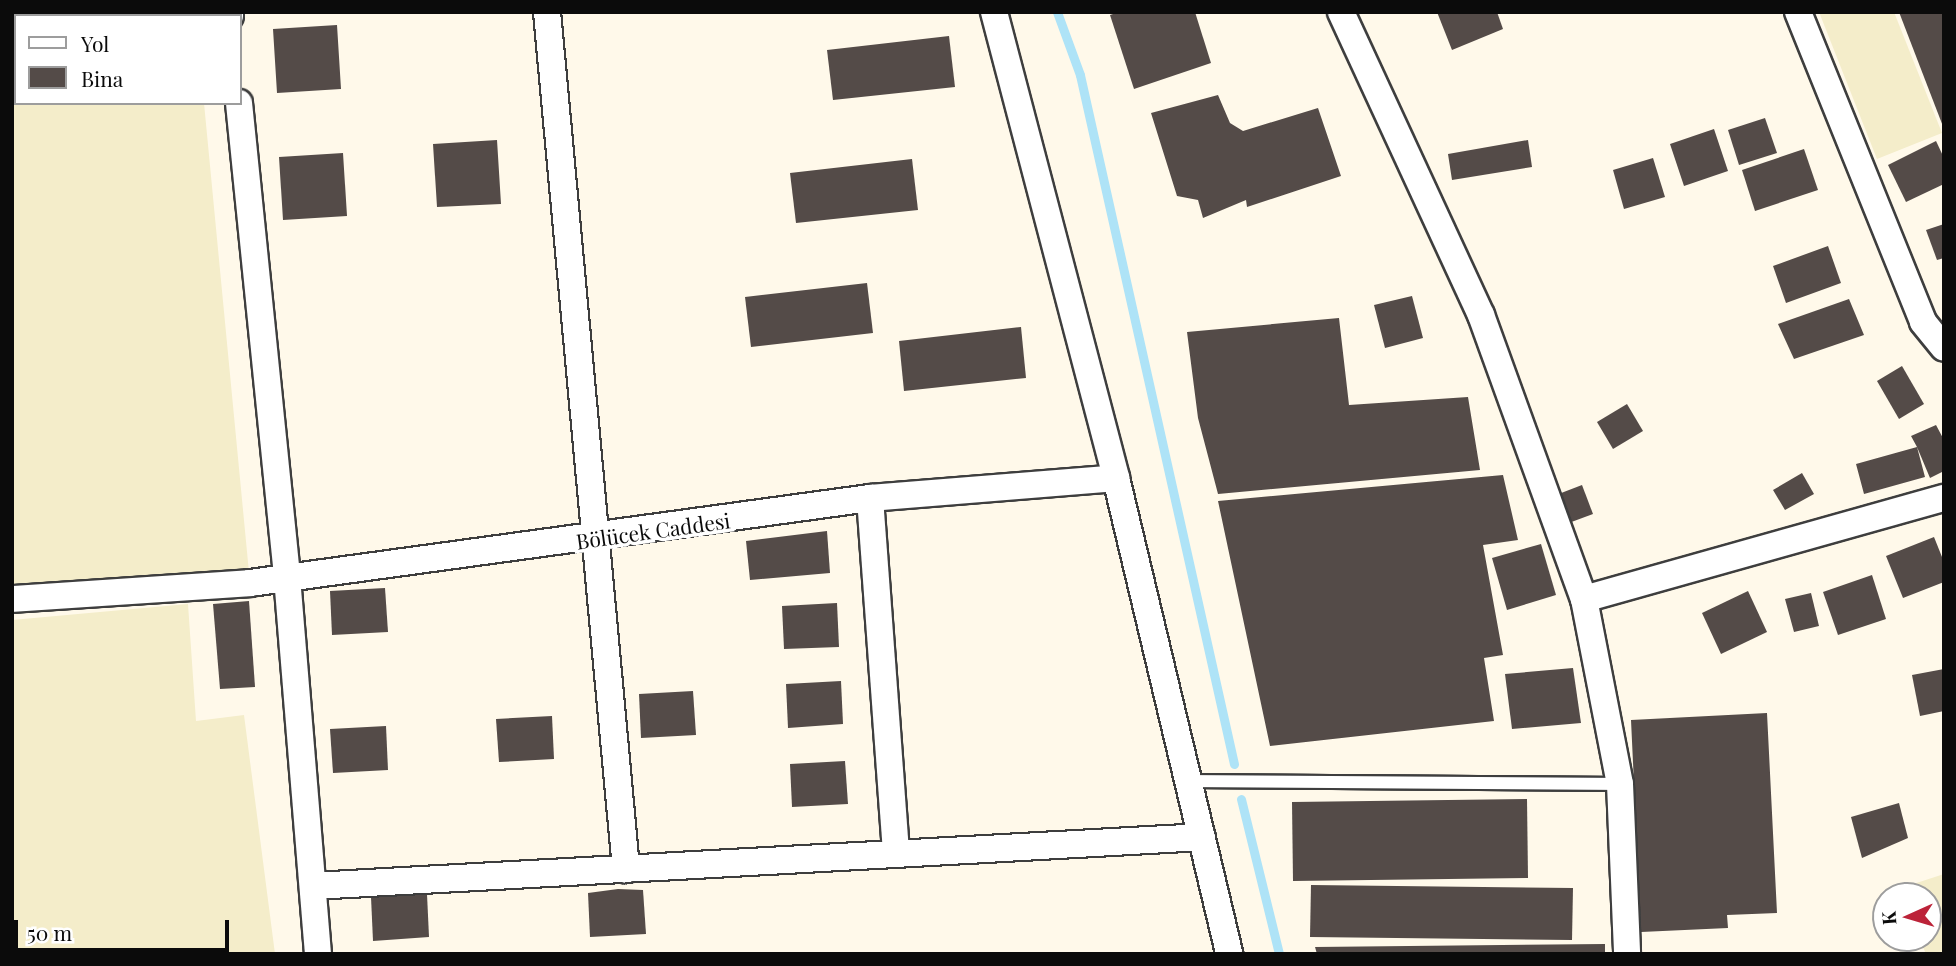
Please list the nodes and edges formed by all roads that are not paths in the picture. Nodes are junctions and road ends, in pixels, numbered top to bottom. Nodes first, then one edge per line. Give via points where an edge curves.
1 (547, 12) edge
2 (994, 12) edge
3 (1341, 12) edge
4 (1798, 12) edge
5 (239, 105) edge
6 (1944, 348) edge
7 (1116, 478) junction
8 (870, 498) junction
9 (1944, 498) edge
10 (593, 539) junction
11 (287, 577) junction
12 (12, 599) edge
13 (1584, 599) junction
14 (1198, 781) junction
15 (1620, 784) junction
16 (1202, 836) junction
17 (896, 853) junction
18 (626, 869) junction
19 (313, 886) junction
20 (318, 954) edge
21 (1229, 954) edge
22 (1628, 954) edge

1 - 10 street
2 - 7 street
3 - 13 street via 1481,315
4 - 6 street via 1923,322
5 - 11 street
7 - 8 street, Bölücek Caddesi
7 - 14 street
8 - 10 street, Bölücek Caddesi
8 - 17 street
9 - 13 street
10 - 11 street, Bölücek Caddesi
10 - 18 street
11 - 12 street, Bölücek Caddesi via 191,589
11 - 19 street
13 - 15 street
14 - 15 lane
14 - 16 street
15 - 22 street
16 - 17 street
16 - 21 street
17 - 18 street
18 - 19 street
19 - 20 street

